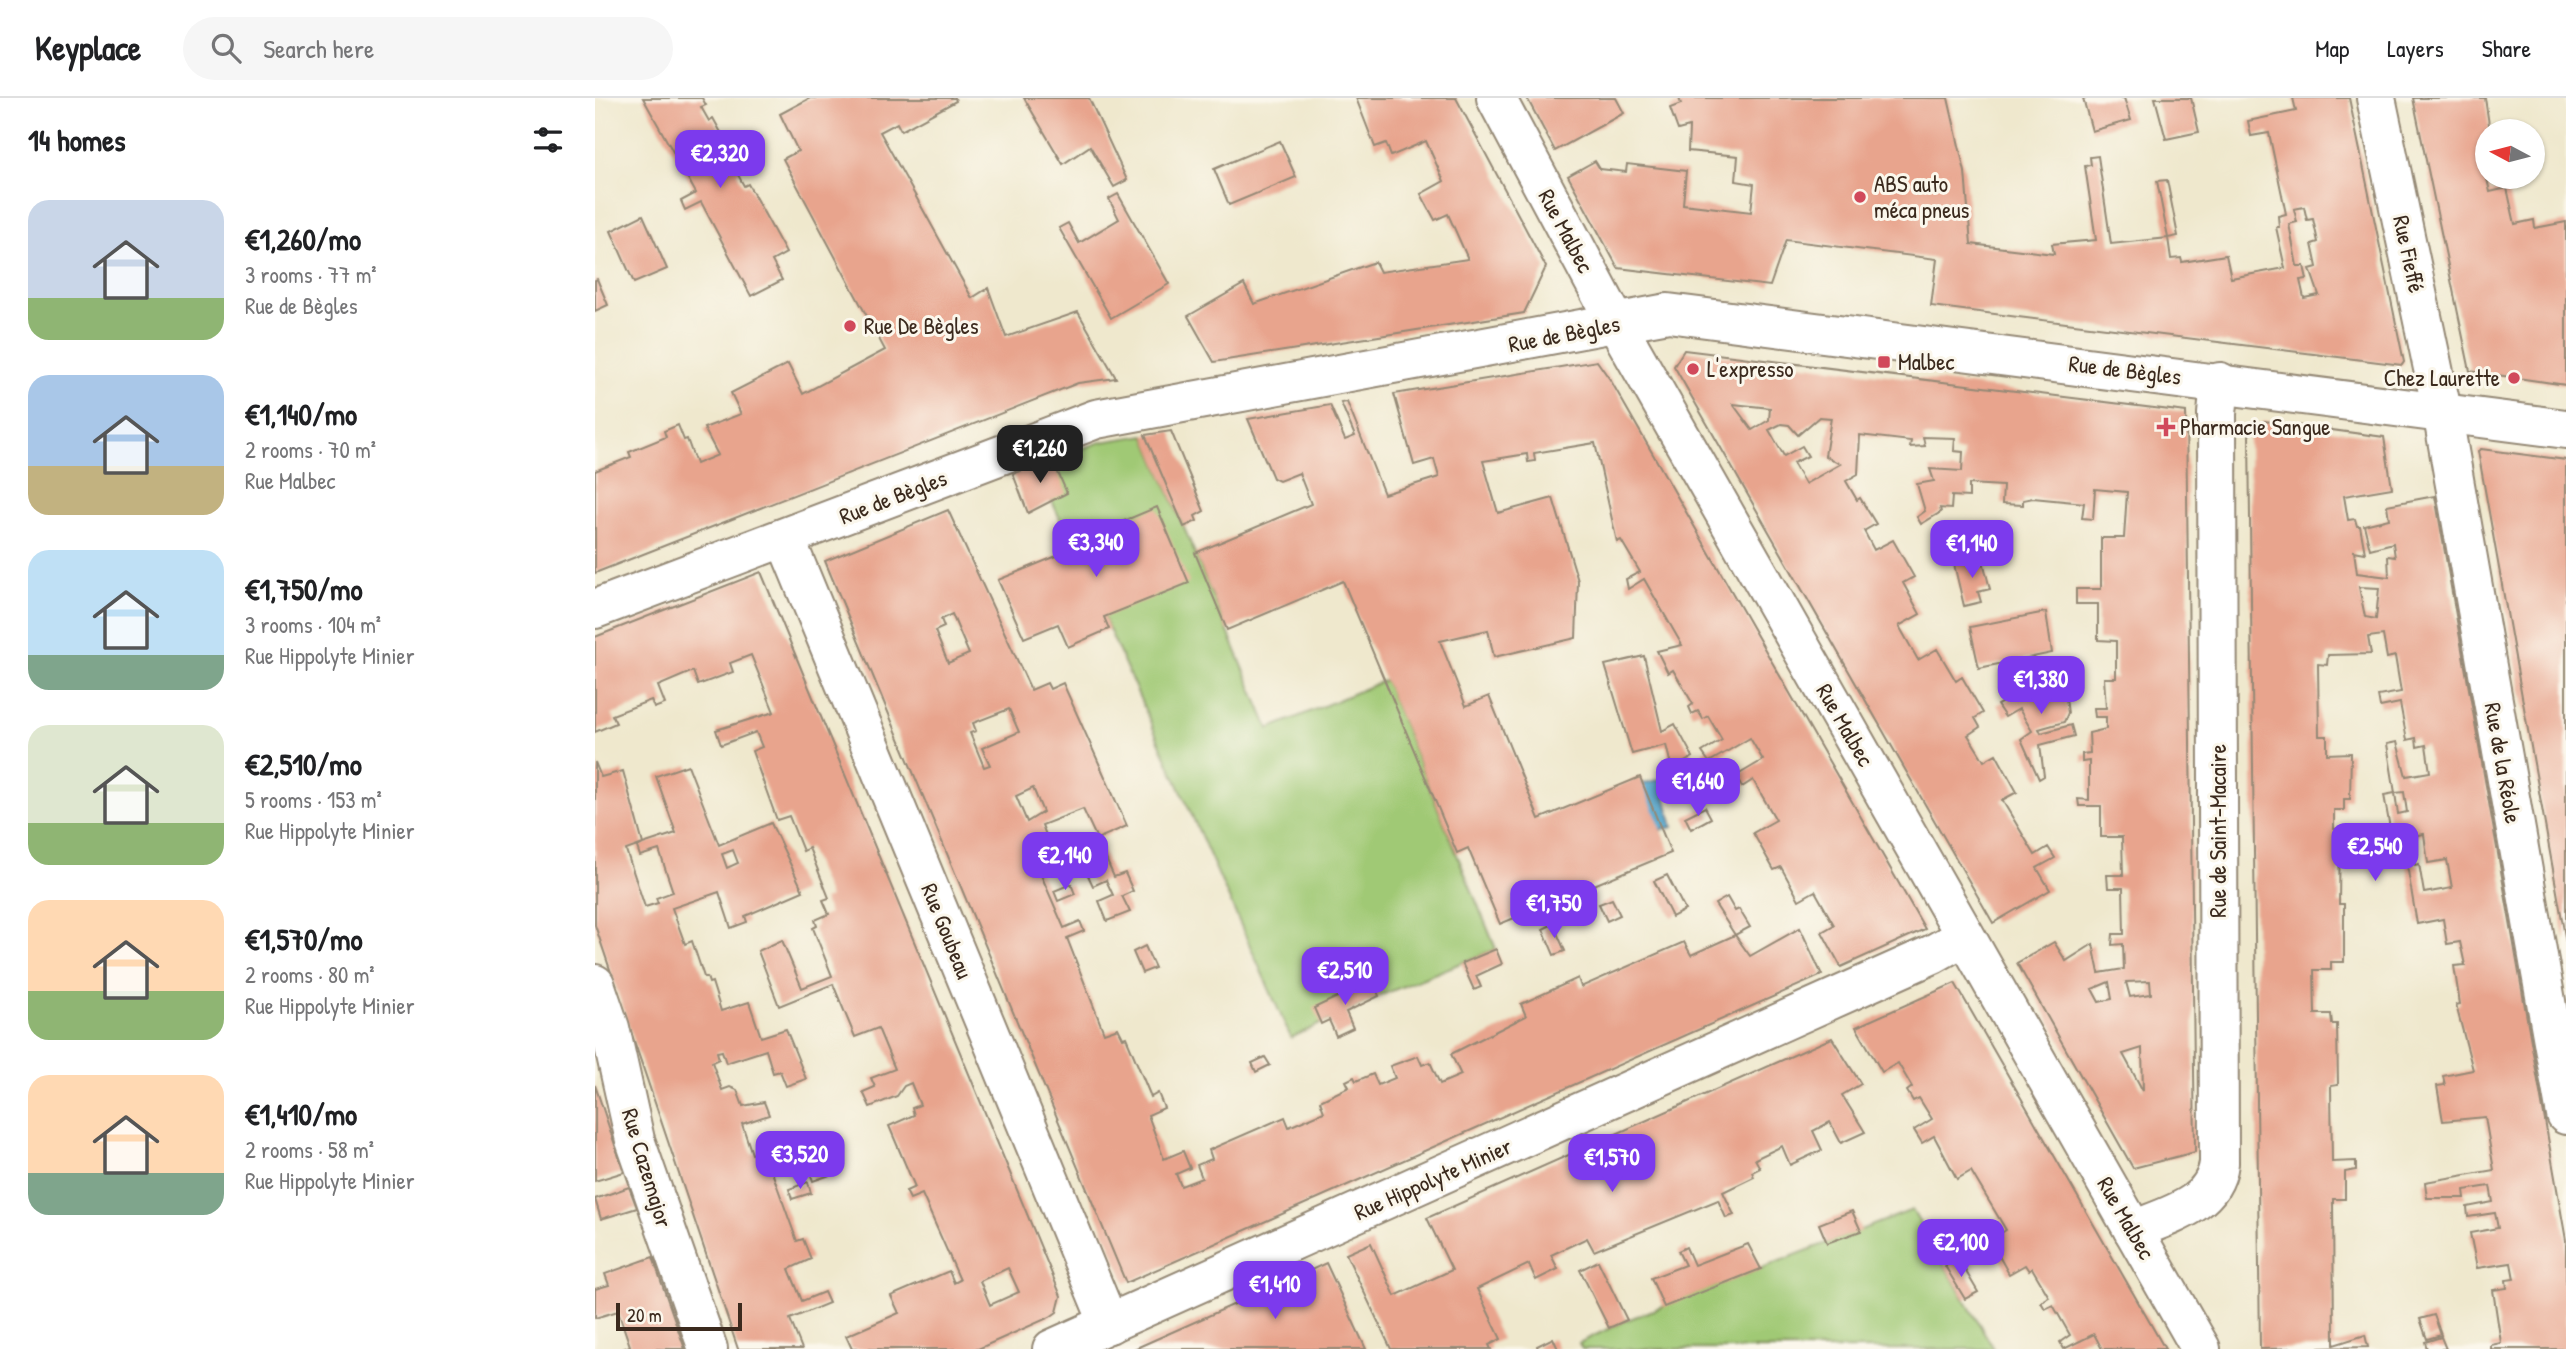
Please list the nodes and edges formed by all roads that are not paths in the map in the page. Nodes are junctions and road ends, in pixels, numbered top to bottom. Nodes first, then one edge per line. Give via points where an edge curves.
1 (1496, 98) edge
2 (2376, 98) edge
3 (1616, 323) junction
4 (2220, 382) junction
5 (2442, 411) junction
6 (2566, 429) edge
7 (785, 538) junction
8 (595, 610) edge
9 (1965, 936) junction
10 (595, 984) edge
11 (2566, 1115) edge
12 (2133, 1230) junction
13 (1109, 1324) junction
14 (708, 1349) edge
15 (1052, 1349) edge
16 (2200, 1349) edge

1 - 3 street, Rue Malbec
2 - 5 street, Rue Fieffé
3 - 4 street, Rue de Bègles via 1668,313 1701,316
3 - 7 street, Rue de Bègles via 1096,419
3 - 9 street, Rue Malbec
4 - 5 street, Rue de Bègles
4 - 12 street, Rue de Saint-Macaire via 2219,1163 2217,1181 2205,1196
5 - 6 street, Rue de Bègles
5 - 11 street, Rue de la Réole
7 - 8 street, Rue de Bègles
7 - 13 street, Rue Goubeau
9 - 12 street, Rue Malbec
9 - 13 street, Rue Hippolyte Minier
10 - 14 street, Rue Cazemajor via 610,1028 635,1140
12 - 16 street, Rue Malbec
13 - 15 street, Rue Hippolyte Minier

